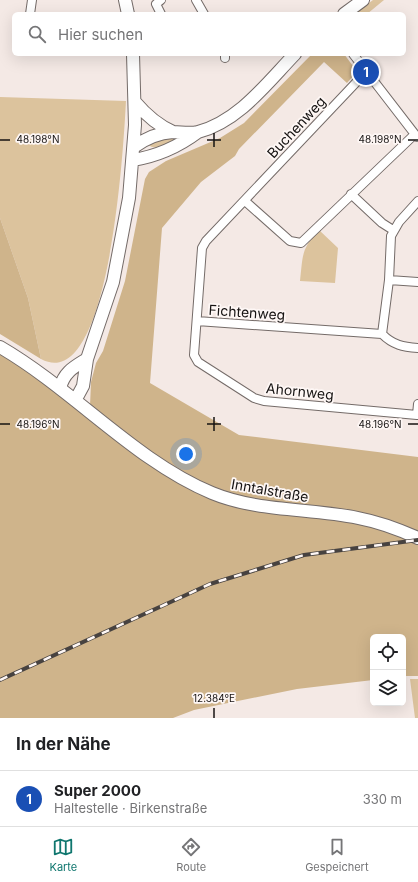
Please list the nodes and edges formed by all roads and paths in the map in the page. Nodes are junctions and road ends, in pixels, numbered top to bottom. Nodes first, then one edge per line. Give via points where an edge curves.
1 (32, 0) edge
2 (125, 0) edge
3 (161, 0) edge
4 (196, 0) edge
5 (363, 0) edge
6 (30, 12) edge
7 (128, 12) edge
8 (160, 12) edge
9 (203, 12) edge
10 (347, 12) edge
11 (133, 56) edge
12 (293, 56) edge
13 (354, 56) edge
14 (366, 72) junction
15 (135, 102) junction
16 (174, 132) junction
17 (198, 132) junction
18 (416, 137) edge
19 (134, 147) junction
20 (133, 160) junction
21 (351, 194) junction
22 (245, 201) junction
23 (418, 201) edge
24 (393, 230) junction
25 (389, 280) junction
26 (418, 282) edge
27 (197, 321) junction
28 (382, 334) junction
29 (0, 347) edge
30 (418, 348) edge
31 (87, 359) junction
32 (69, 370) junction
33 (41, 374) junction
34 (60, 388) junction
35 (76, 400) junction
36 (418, 404) edge
37 (418, 538) edge

1 - 6 street
2 - 7 street
3 - 8 street via 156,4
4 - 9 street
5 - 10 street
11 - 15 street
12 - 17 street via 241,109
13 - 14 street
14 - 18 street
14 - 22 street, Buchenweg
15 - 16 street via 152,120
15 - 19 street
16 - 17 street
16 - 19 street via 152,136
17 - 20 street via 164,152
18 - 21 street
19 - 20 street
20 - 31 street via 129,198 113,282
21 - 22 street via 301,243 290,241
21 - 24 street
22 - 27 street, Fichtenweg via 202,248
23 - 24 street
24 - 25 street
25 - 26 street
25 - 28 street
27 - 28 street, Fichtenweg
27 - 36 street, Ahornweg via 195,359 254,398 417,415
28 - 30 street via 391,343
29 - 33 street, Inntalstraße
31 - 32 street
31 - 35 street via 83,386
32 - 33 street
32 - 34 street
33 - 34 street, Inntalstraße
34 - 35 street, Inntalstraße
35 - 37 street, Inntalstraße via 167,470 213,494 246,503 357,518

